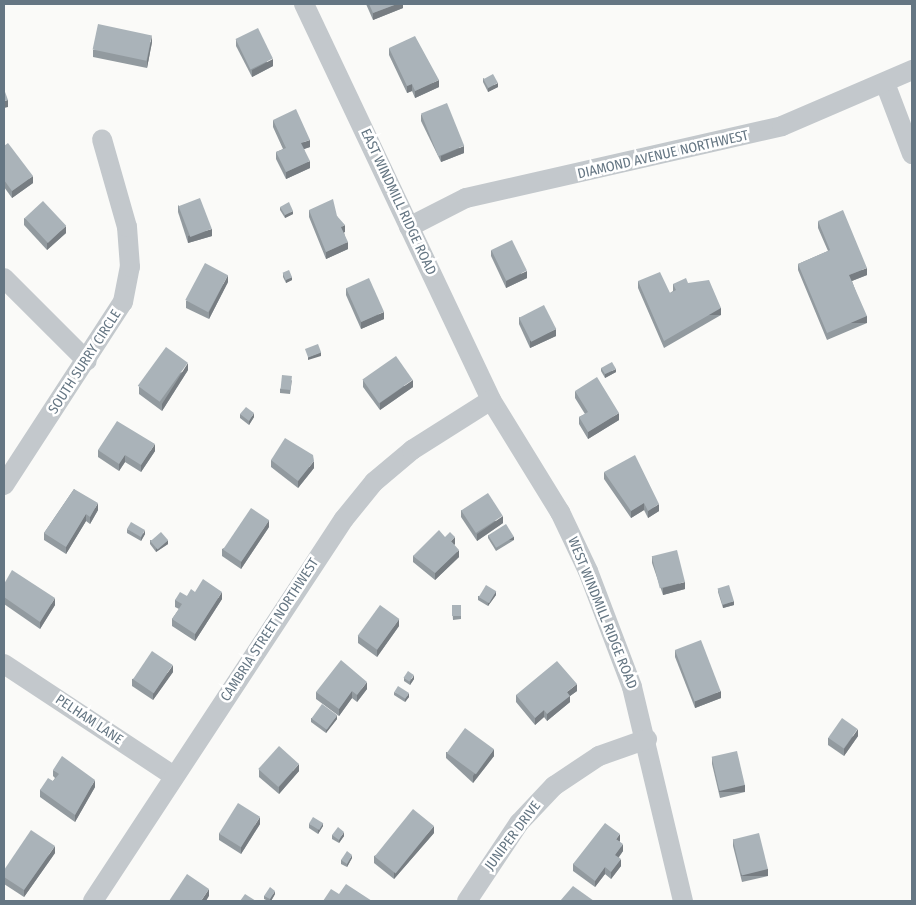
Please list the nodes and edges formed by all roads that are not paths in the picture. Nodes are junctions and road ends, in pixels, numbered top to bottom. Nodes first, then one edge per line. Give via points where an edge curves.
1 (304, 4) edge
2 (912, 70) edge
3 (885, 83) junction
4 (102, 139) dead end
5 (912, 154) edge
6 (409, 227) junction
7 (4, 278) edge
8 (87, 361) junction
9 (491, 400) junction
10 (4, 485) edge
11 (4, 664) edge
12 (647, 739) junction
13 (174, 776) junction
14 (93, 901) edge
15 (467, 901) edge
16 (682, 901) edge

1 - 6 street, EAST WINDMILL RIDGE ROAD
2 - 3 street, DIAMOND AVENUE NORTHWEST
3 - 5 street
3 - 6 street, DIAMOND AVENUE NORTHWEST via 782,126 466,198
4 - 8 street, SOUTH SURRY CIRCLE via 127,227 130,267 123,302
6 - 9 street, EAST WINDMILL RIDGE ROAD
7 - 8 street
8 - 10 street, SOUTH SURRY CIRCLE
9 - 12 street, WEST WINDMILL RIDGE ROAD via 560,512 588,571
9 - 13 street, CAMBRIA STREET NORTHWEST via 412,450 374,482 344,519
11 - 13 street, PELHAM LANE
12 - 15 street, JUNIPER DRIVE via 599,756 554,786 519,823
12 - 16 street, WEST WINDMILL RIDGE ROAD
13 - 14 street, CAMBRIA STREET NORTHWEST

